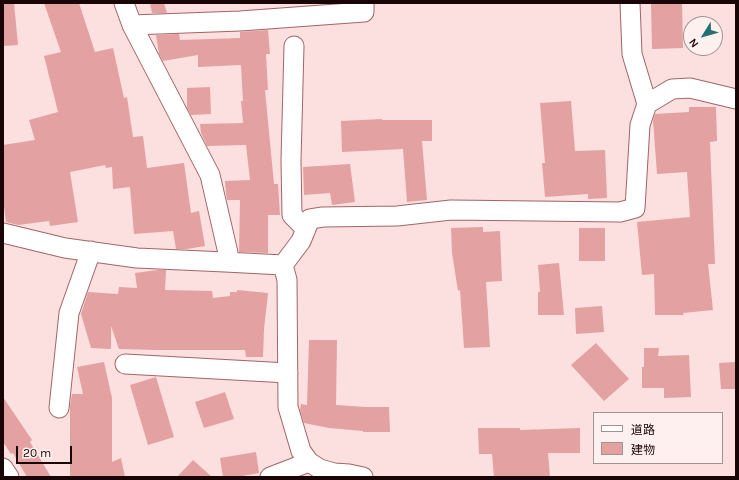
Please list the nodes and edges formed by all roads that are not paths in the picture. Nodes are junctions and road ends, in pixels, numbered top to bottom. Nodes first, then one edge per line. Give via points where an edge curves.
1 (124, 3) edge
2 (364, 3) edge
3 (630, 3) edge
4 (132, 25) junction
5 (294, 46) dead end
6 (736, 99) edge
7 (647, 104) junction
8 (306, 229) junction
9 (3, 233) edge
10 (92, 251) junction
11 (226, 262) junction
12 (283, 266) junction
13 (125, 364) dead end
14 (288, 372) junction
15 (59, 408) dead end
16 (309, 462) junction
17 (3, 468) edge
18 (9, 477) edge
19 (270, 477) edge
20 (363, 477) edge

1 - 4 street
2 - 4 street via 364,12 240,21
3 - 7 street via 632,54
4 - 11 street via 210,175 228,252
5 - 8 street via 292,215
6 - 7 street via 690,88 672,89
7 - 8 street via 640,126 635,208 620,212 451,210 397,216 323,217 310,219
8 - 12 street via 301,241
9 - 10 street via 65,248
10 - 11 street via 137,258
10 - 15 street via 69,313
11 - 12 street
12 - 14 street via 287,280
13 - 14 street
14 - 16 street via 288,407 300,451
16 - 19 street
16 - 20 street via 334,473
17 - 18 street

